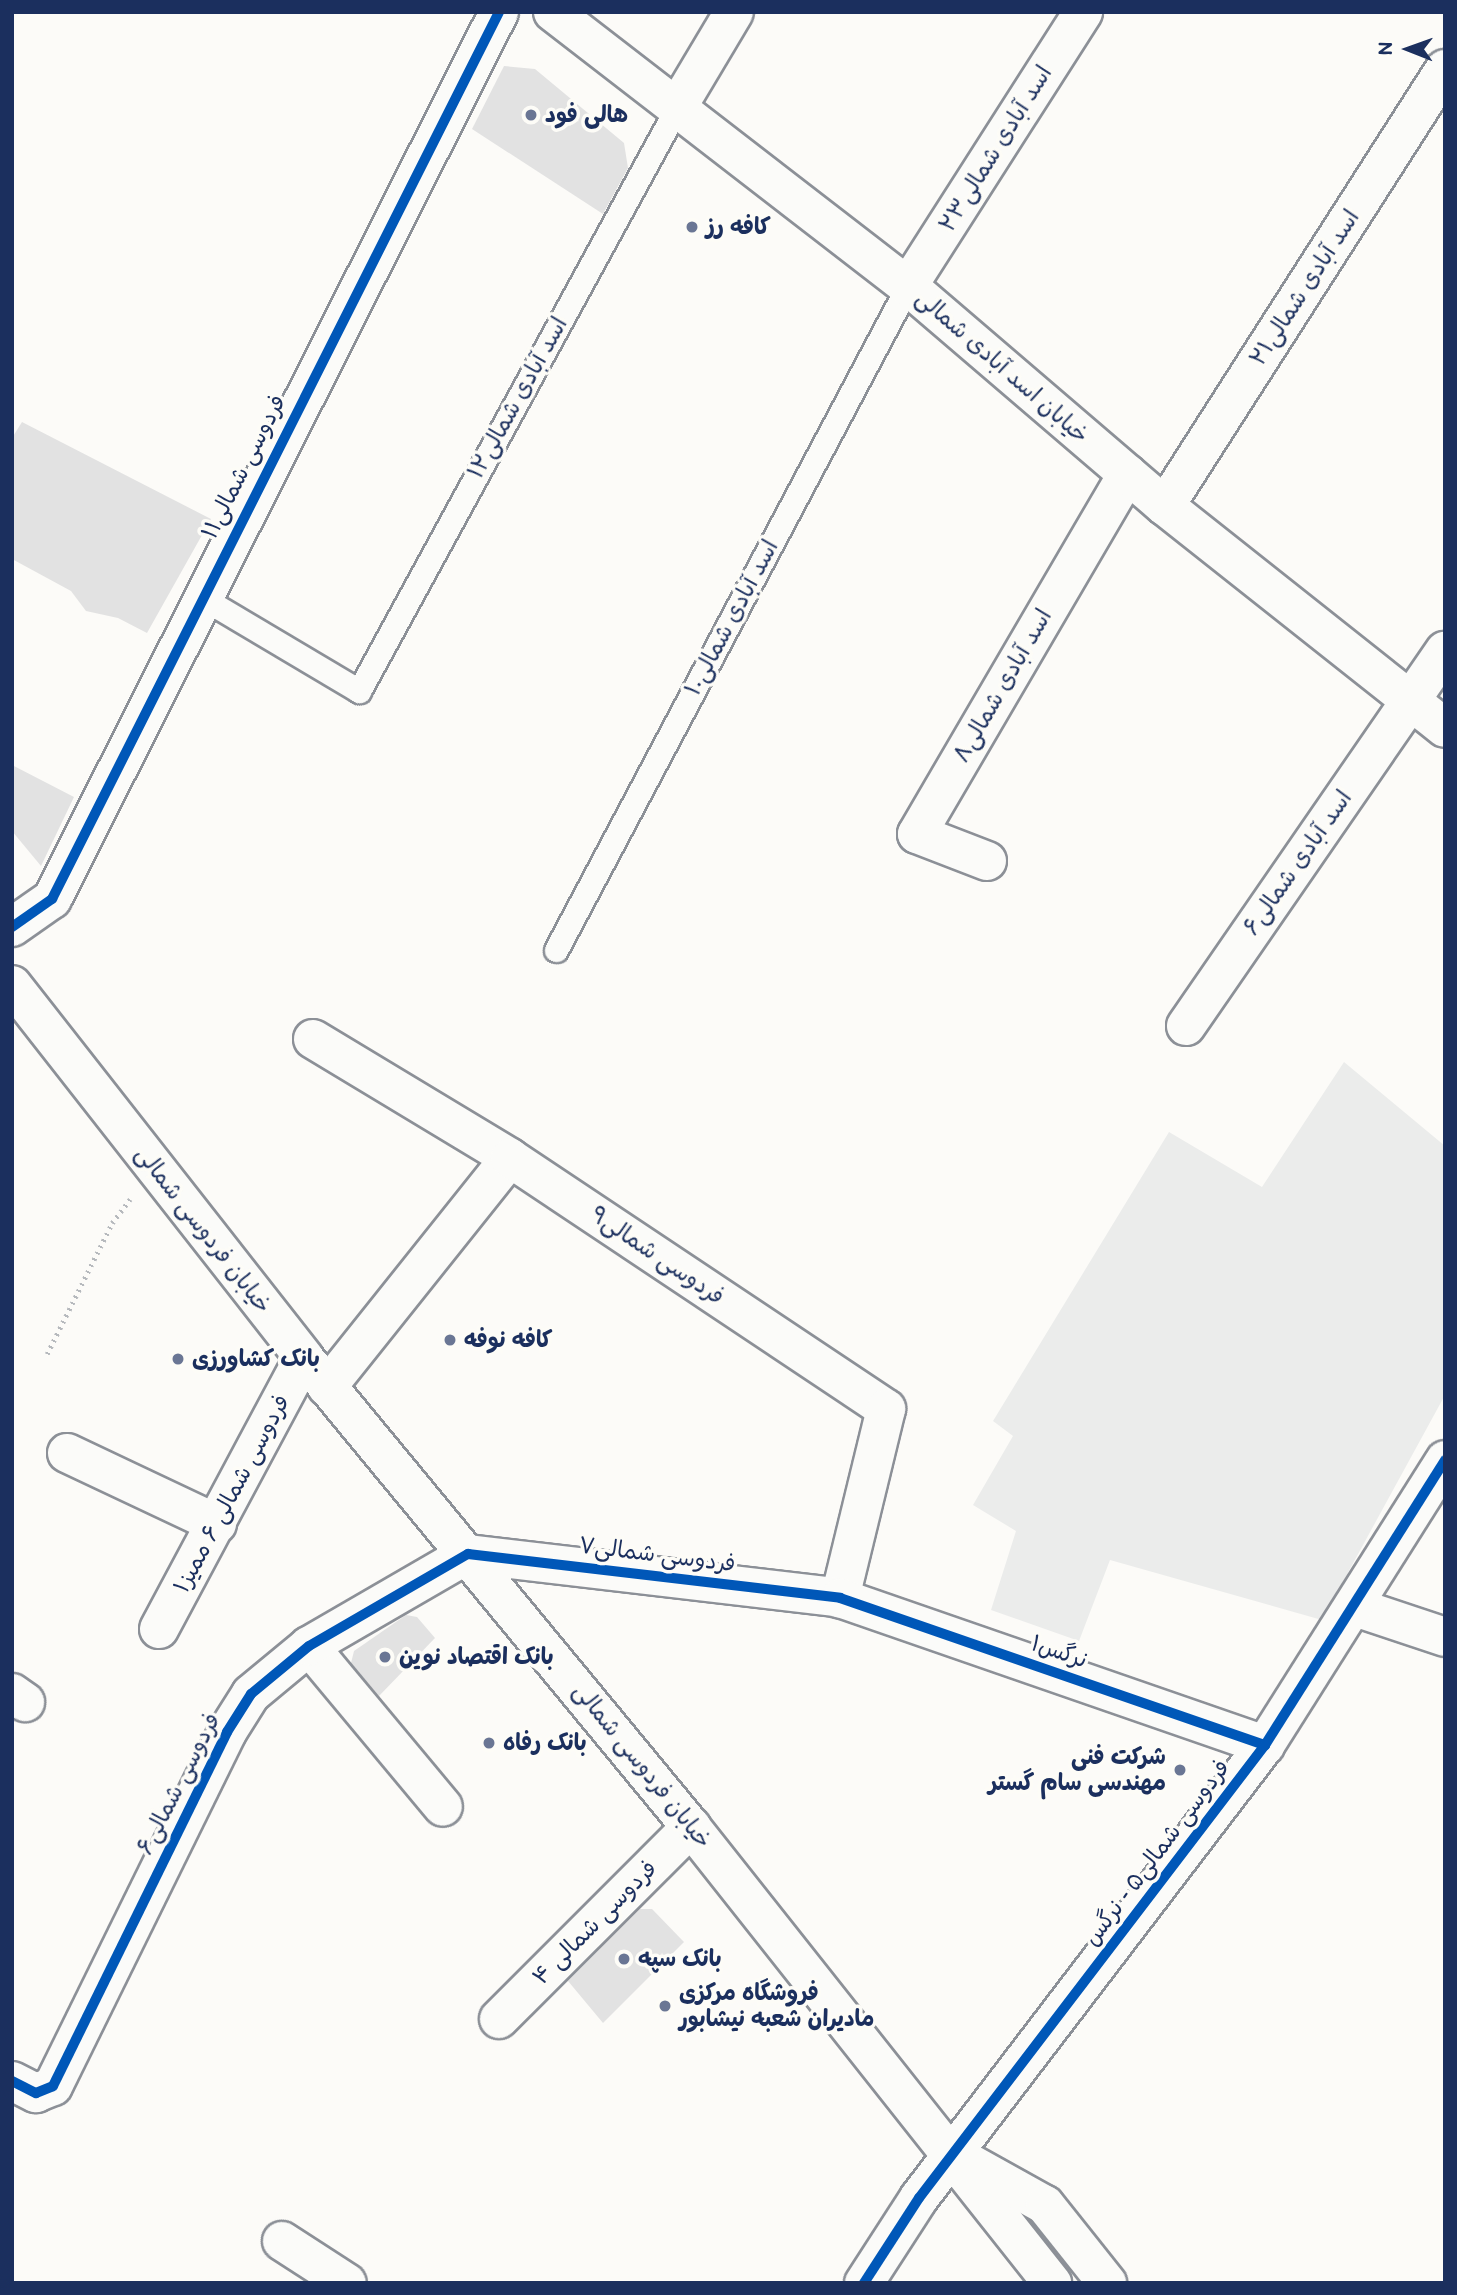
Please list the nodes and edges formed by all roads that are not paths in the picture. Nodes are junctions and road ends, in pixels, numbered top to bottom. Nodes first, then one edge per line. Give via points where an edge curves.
1 (499, 12) edge
2 (553, 12) edge
3 (734, 12) edge
4 (1083, 12) edge
5 (1445, 69) edge
6 (678, 106) junction
7 (908, 286) junction
8 (1127, 474) junction
9 (1165, 506) junction
10 (201, 597) junction
11 (1445, 651) edge
12 (1412, 700) junction
13 (1445, 728) edge
14 (987, 861) dead end
15 (12, 927) edge
16 (556, 950) dead end
17 (16, 1001) edge
18 (1186, 1026) dead end
19 (313, 1039) dead end
20 (510, 1158) junction
21 (315, 1373) junction
22 (67, 1454) dead end
23 (1445, 1460) edge
24 (216, 1524) junction
25 (468, 1554) junction
26 (840, 1598) junction
27 (1355, 1607) junction
28 (159, 1629) dead end
29 (1445, 1637) edge
30 (309, 1646) junction
31 (1265, 1745) junction
32 (443, 1807) dead end
33 (691, 1827) junction
34 (499, 2019) dead end
35 (12, 2081) edge
36 (955, 2155) junction
37 (282, 2241) dead end
38 (348, 2283) edge
39 (864, 2283) edge
40 (1052, 2283) edge
41 (1107, 2283) edge

1 - 10 street, فردوسی شمالی۱۱
2 - 6 street, خیابان اسد آبادی شمالی
3 - 6 street
4 - 7 street, اسد آبادی شمالی۲۳
5 - 9 street, اسد آبادی شمالی۲۱
6 - 7 street, خیابان اسد آبادی شمالی
6 - 10 lane, اسد آبادی شمالی۱۲ via 359,691
7 - 8 street, خیابان اسد آبادی شمالی
7 - 16 lane, اسد آبادی شمالی۱۰
8 - 9 street, خیابان اسد آبادی شمالی
8 - 14 street, اسد آبادی شمالی۸ via 917,834
9 - 12 street, خیابان اسد آبادی شمالی
10 - 15 street, فردوسی شمالی۱۱ via 52,899
11 - 12 street, اسد آبادی شمالی۶
12 - 13 street, خیابان اسد آبادی شمالی
12 - 18 street, اسد آبادی شمالی۶
17 - 21 street, خیابان فردوسی شمالی via 154,1167
19 - 20 street
20 - 21 street
20 - 26 street, فردوسی شمالی۹ via 886,1409
21 - 24 street, فردوسی شمالی ۶ ممیز۱
21 - 25 street, خیابان فردوسی شمالی
22 - 24 street
23 - 27 street, فردوسی شمالی۵ - نرگس
24 - 28 street, فردوسی شمالی ۶ ممیز۱
25 - 26 street, فردوسی شمالی۷
25 - 30 street, فردوسی شمالی۶
25 - 33 street, خیابان فردوسی شمالی
26 - 31 street, نرگس۱
27 - 29 street
27 - 31 street, فردوسی شمالی۵ - نرگس
30 - 32 street
30 - 35 street, فردوسی شمالی۶ via 251,1694 227,1732 54,2086 36,2093
31 - 36 street, فردوسی شمالی۵ - نرگس
33 - 34 street, فردوسی شمالی ۴
33 - 36 street, خیابان فردوسی شمالی
36 - 39 street, فردوسی شمالی۵ - نرگس via 919,2198
36 - 40 street, خیابان فردوسی شمالی
36 - 41 street via 1045,2205
37 - 38 street

